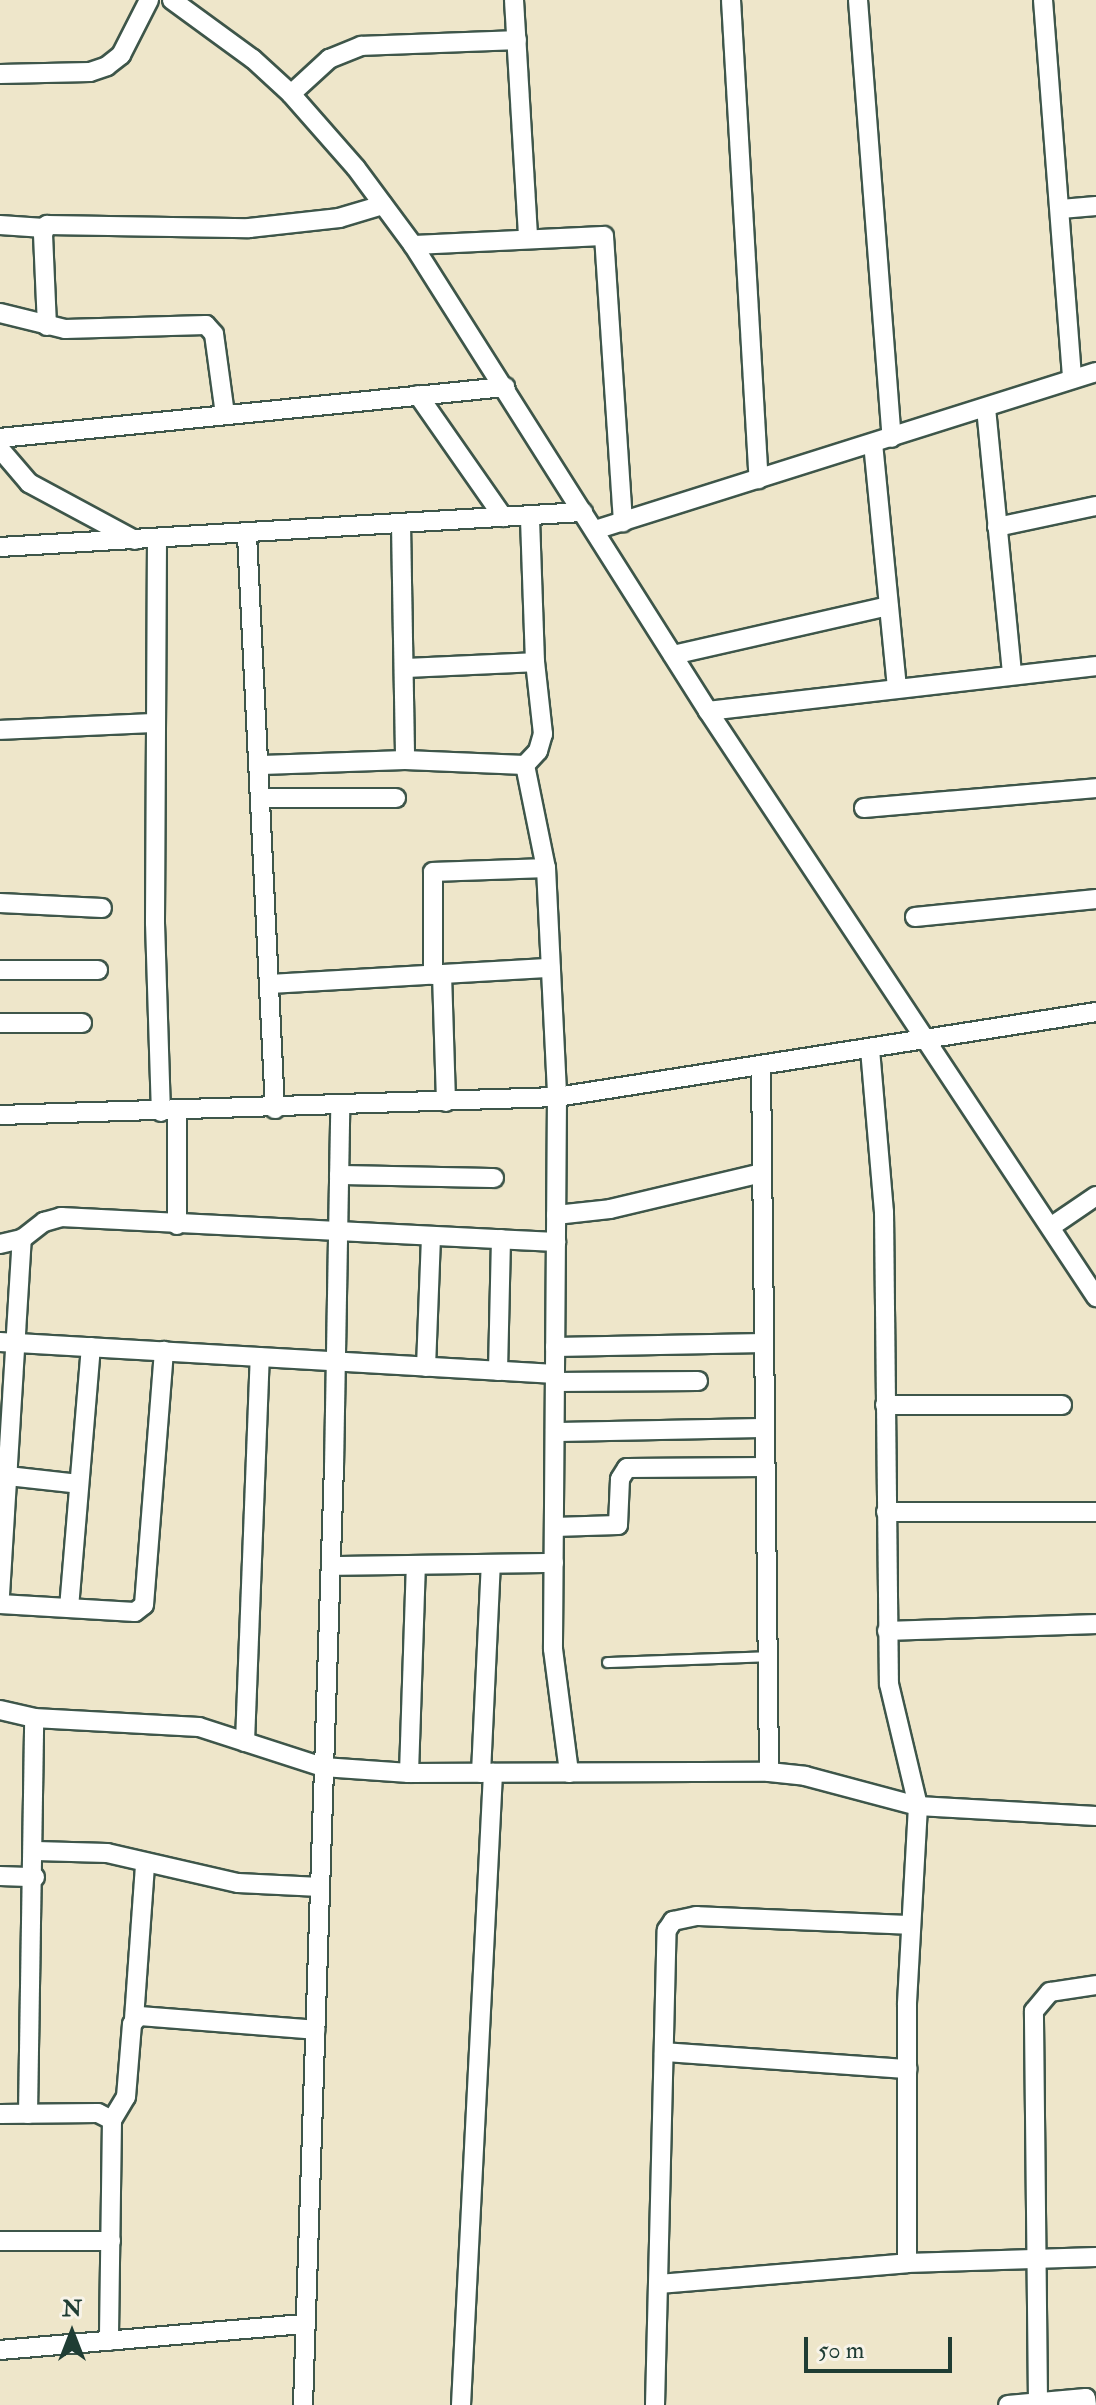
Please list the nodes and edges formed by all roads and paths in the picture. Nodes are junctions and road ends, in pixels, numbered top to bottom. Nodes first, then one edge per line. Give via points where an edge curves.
1 (149, 0) edge
2 (172, 0) edge
3 (514, 0) edge
4 (731, 0) edge
5 (858, 0) edge
6 (1043, 0) edge
7 (517, 40) junction
8 (0, 74) edge
9 (291, 94) junction
10 (383, 205) junction
11 (1096, 206) edge
12 (1061, 209) junction
13 (0, 225) edge
14 (44, 228) junction
15 (528, 238) junction
16 (413, 245) junction
17 (0, 313) edge
18 (47, 326) junction
19 (1096, 372) edge
20 (1072, 379) junction
21 (505, 387) junction
22 (418, 395) junction
23 (986, 408) junction
24 (225, 414) junction
25 (0, 438) edge
26 (892, 438) junction
27 (873, 443) junction
28 (0, 449) edge
29 (759, 479) junction
30 (1096, 506) edge
31 (583, 512) junction
32 (530, 516) junction
33 (503, 517) junction
34 (623, 522) junction
35 (401, 524) junction
36 (997, 527) junction
37 (595, 530) junction
38 (247, 535) junction
39 (157, 539) junction
40 (135, 540) junction
41 (0, 547) edge
42 (889, 606) junction
43 (673, 655) junction
44 (535, 662) junction
45 (1096, 666) edge
46 (404, 668) junction
47 (1012, 675) junction
48 (897, 686) junction
49 (708, 711) junction
50 (155, 723) junction
51 (0, 730) edge
52 (405, 760) junction
53 (262, 765) junction
54 (525, 765) junction
55 (1096, 788) edge
56 (263, 798) junction
57 (396, 798) dead end
58 (864, 808) dead end
59 (546, 868) junction
60 (1096, 899) edge
61 (0, 903) edge
62 (102, 908) dead end
63 (915, 917) dead end
64 (551, 968) junction
65 (0, 970) edge
66 (98, 970) dead end
67 (437, 974) junction
68 (270, 984) junction
69 (1096, 1012) edge
70 (0, 1023) edge
71 (82, 1023) dead end
72 (925, 1036) junction
73 (870, 1049) junction
74 (761, 1066) junction
75 (557, 1097) junction
76 (446, 1102) junction
77 (340, 1108) junction
78 (275, 1109) junction
79 (169, 1112) junction
80 (0, 1115) edge
81 (762, 1173) junction
82 (339, 1175) junction
83 (494, 1178) dead end
84 (1096, 1196) edge
85 (556, 1215) junction
86 (177, 1225) junction
87 (1052, 1226) junction
88 (338, 1234) junction
89 (431, 1236) junction
90 (22, 1239) junction
91 (501, 1239) junction
92 (556, 1242) junction
93 (0, 1244) edge
94 (1096, 1297) edge
95 (8, 1342) edge
96 (764, 1343) junction
97 (91, 1347) junction
98 (555, 1347) junction
99 (164, 1351) junction
100 (260, 1357) junction
101 (336, 1362) junction
102 (426, 1367) junction
103 (498, 1371) junction
104 (555, 1378) junction
105 (698, 1381) dead end
106 (885, 1405) junction
107 (1062, 1405) dead end
108 (765, 1428) junction
109 (555, 1432) junction
110 (765, 1467) junction
111 (8, 1476) junction
112 (79, 1484) junction
113 (886, 1512) junction
114 (1096, 1512) edge
115 (554, 1527) junction
116 (554, 1563) junction
117 (491, 1564) junction
118 (416, 1565) junction
119 (331, 1566) junction
120 (0, 1595) edge
121 (0, 1604) edge
122 (69, 1608) junction
123 (1096, 1624) edge
124 (887, 1631) junction
125 (768, 1656) junction
126 (607, 1662) dead end
127 (0, 1710) edge
128 (34, 1718) junction
129 (245, 1742) junction
130 (323, 1767) junction
131 (769, 1772) junction
132 (409, 1773) junction
133 (487, 1773) junction
134 (569, 1773) junction
135 (918, 1806) junction
136 (1096, 1816) edge
137 (36, 1851) junction
138 (145, 1864) junction
139 (0, 1876) edge
140 (35, 1877) junction
141 (320, 1887) junction
142 (911, 1925) junction
143 (1096, 1985) edge
144 (134, 2019) junction
145 (315, 2030) junction
146 (664, 2052) junction
147 (907, 2069) junction
148 (0, 2114) edge
149 (28, 2114) junction
150 (112, 2120) junction
151 (0, 2241) edge
152 (111, 2241) junction
153 (1037, 2257) junction
154 (1096, 2257) edge
155 (907, 2263) junction
156 (659, 2284) junction
157 (305, 2324) junction
158 (109, 2341) junction
159 (0, 2350) edge
160 (1090, 2400) edge
161 (1038, 2402) junction
162 (303, 2405) edge
163 (461, 2405) edge
164 (655, 2405) edge
165 (1008, 2405) edge

1 - 8 street via 121,55 107,66 90,72
2 - 9 street
3 - 7 street
4 - 29 street
5 - 26 street
6 - 12 street
7 - 9 street via 361,46 329,59
7 - 15 street
9 - 10 street
10 - 14 street via 339,218 249,228
10 - 16 street
11 - 12 street
12 - 20 street
13 - 14 street
14 - 18 street
15 - 16 street
15 - 34 street via 595,234 607,243
16 - 21 street
17 - 18 street
18 - 24 street via 206,325 214,334
19 - 20 street
20 - 23 street
21 - 22 street
21 - 31 street
22 - 24 street
22 - 33 street
23 - 26 street
23 - 36 street
24 - 25 street
26 - 27 street
27 - 29 street
27 - 42 street
28 - 40 street via 29,483
29 - 34 street
30 - 36 street
31 - 32 street
31 - 37 street
32 - 33 street
32 - 44 street
33 - 35 street
34 - 37 street
35 - 38 street
35 - 46 street
36 - 47 street
37 - 43 street
38 - 39 street
38 - 53 street
39 - 40 street
39 - 50 street
40 - 41 street
42 - 43 street
42 - 48 street
43 - 49 street
44 - 46 street
44 - 54 street via 543,734 538,751
45 - 47 street
46 - 52 street
47 - 48 street
48 - 49 street
49 - 72 street
50 - 51 street
50 - 79 street
52 - 53 street
52 - 54 street
53 - 56 street
54 - 59 street
55 - 58 street
56 - 57 street
56 - 68 street
59 - 64 street
59 - 67 street via 433,872
60 - 63 street
61 - 62 street
64 - 67 street
64 - 75 street
65 - 66 street
67 - 68 street
67 - 76 street
68 - 78 street
69 - 72 street
70 - 71 street
72 - 73 street
72 - 87 street
73 - 74 street
73 - 106 street via 884,1212
74 - 75 street
74 - 81 street
75 - 76 street
75 - 85 street
76 - 77 street
77 - 78 street
77 - 82 street
78 - 79 street
79 - 80 street
79 - 86 street
81 - 85 street via 610,1209
81 - 96 street
82 - 83 street
82 - 88 street
84 - 87 street
85 - 92 street
86 - 88 street
86 - 90 street via 52,1218
87 - 94 street
88 - 89 street
88 - 101 street
89 - 91 street
89 - 102 street
90 - 93 street
90 - 95 street
91 - 92 street
91 - 103 street
92 - 98 street
95 - 97 street
95 - 111 street
96 - 98 street
96 - 108 street
97 - 99 street
97 - 112 street
98 - 104 street
99 - 100 street
99 - 122 street via 144,1605 135,1612
100 - 101 street
100 - 129 street
101 - 102 street
101 - 119 street
102 - 103 street
103 - 104 street
104 - 105 street
104 - 109 street
106 - 107 street
106 - 113 street
108 - 109 street
108 - 110 street
109 - 115 street
110 - 115 street via 627,1468 620,1479 618,1525
110 - 125 street
111 - 112 street
111 - 120 street
112 - 122 street
113 - 114 street
113 - 124 street
115 - 116 street
116 - 117 street
116 - 134 street via 554,1683
117 - 118 street
117 - 133 street
118 - 119 street
118 - 132 street
119 - 130 street
121 - 122 street
123 - 124 street
124 - 135 street via 889,1684
125 - 126 lane
125 - 131 street
127 - 128 street
128 - 129 street via 174,1723
128 - 137 street
129 - 130 street
130 - 132 street
130 - 141 street
131 - 134 street
131 - 135 street via 805,1776
132 - 133 street
133 - 134 street
133 - 163 street
135 - 136 street
135 - 142 street
137 - 138 street via 107,1853
137 - 140 street
138 - 141 street via 238,1883
138 - 144 street
139 - 140 street
140 - 149 street
141 - 145 street
142 - 146 street via 696,1916 673,1921 667,1930
142 - 147 street
143 - 153 street via 1050,1992 1034,2011
144 - 145 street
144 - 150 street via 126,2097
145 - 157 street
146 - 147 street
146 - 156 street
147 - 155 street
148 - 149 street
149 - 150 street via 98,2113
150 - 152 street
151 - 152 street
152 - 158 street
153 - 154 street
153 - 155 street
153 - 161 street
155 - 156 street
156 - 164 street
157 - 158 street
157 - 162 street
158 - 159 street
160 - 161 street
161 - 165 street

